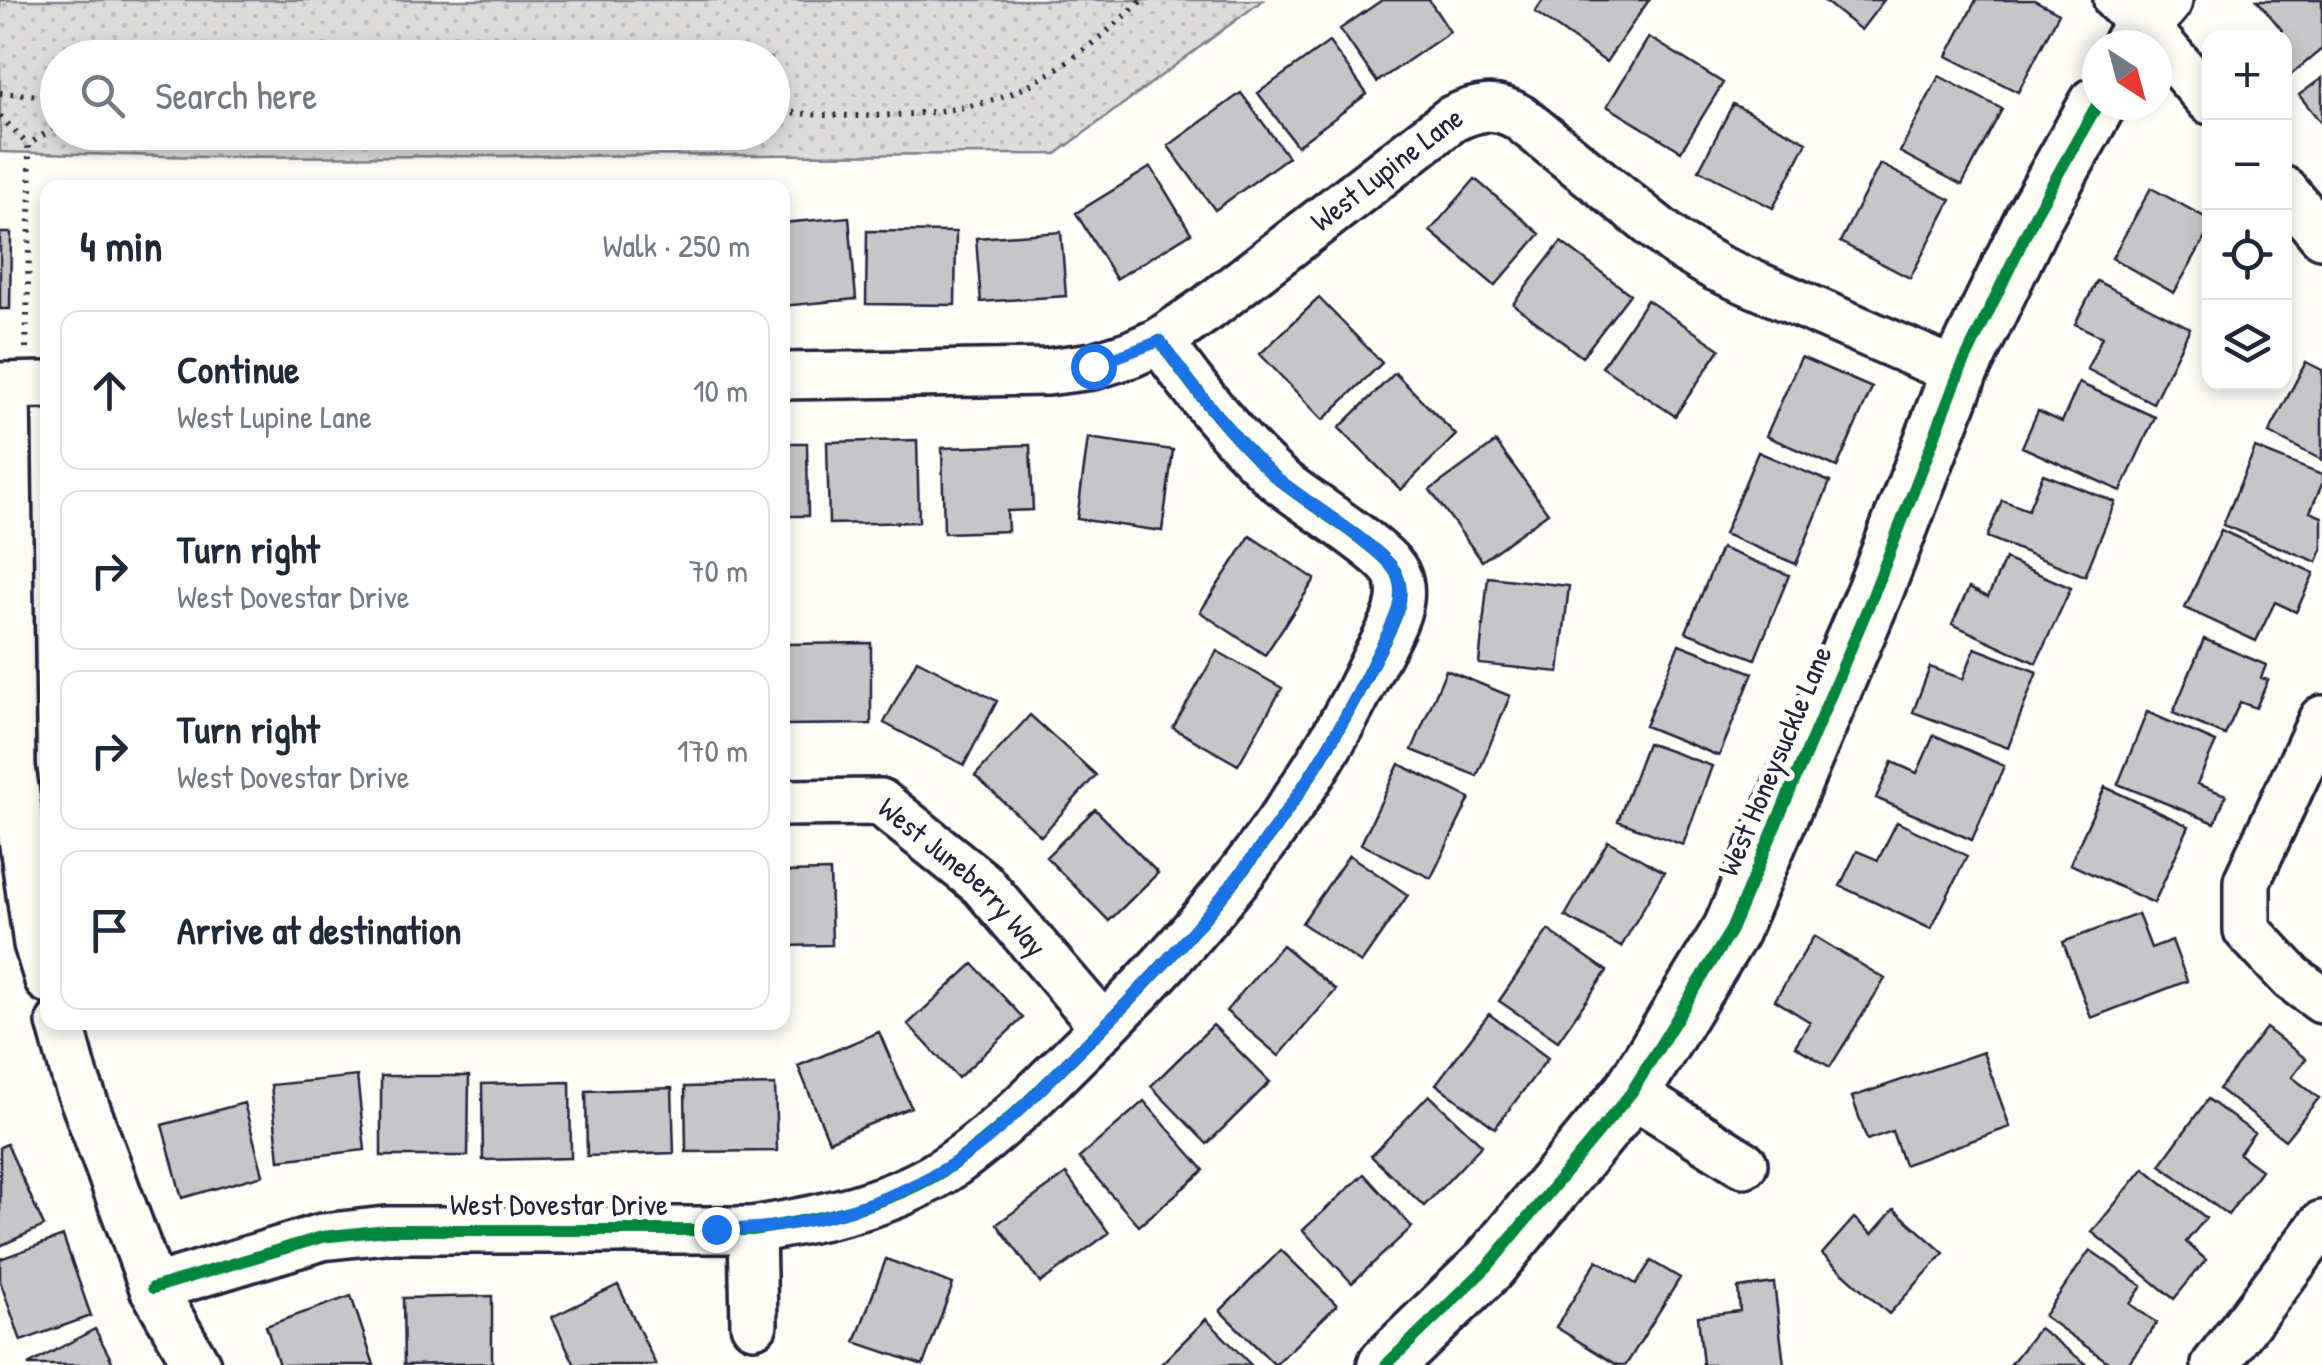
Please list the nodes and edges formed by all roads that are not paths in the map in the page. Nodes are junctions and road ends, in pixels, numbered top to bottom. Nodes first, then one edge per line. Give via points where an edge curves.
1 (2139, 17) edge
2 (2202, 92) edge
3 (2089, 120) edge
4 (2292, 199) edge
5 (2322, 235) edge
6 (1160, 341) junction
7 (1959, 373) junction
8 (790, 376) edge
9 (23, 385) edge
10 (2322, 718) edge
11 (790, 803) edge
12 (32, 808) edge
13 (40, 954) edge
14 (2322, 1000) edge
15 (1104, 1027) junction
16 (62, 1030) edge
17 (1631, 1093) junction
18 (1744, 1164) dead end
19 (2322, 1224) edge
20 (752, 1230) junction
21 (153, 1288) junction
22 (754, 1324) dead end
23 (197, 1365) edge
24 (1386, 1365) edge
25 (2215, 1365) edge

1 - 2 street
3 - 7 street, West Honeysuckle Lane
4 - 5 street
6 - 7 street, West Lupine Lane via 1452,119 1496,108 1530,126 1678,245 1717,268
6 - 8 street, West Lupine Lane via 1093,366 1047,372
6 - 15 street, West Dovestar Drive via 1209,409 1274,476 1396,573 1400,606 1362,686 1235,885
7 - 17 street, West Honeysuckle Lane via 1731,930
9 - 12 street via 12,767
10 - 14 street via 2247,881 2247,930
11 - 15 street, West Juneberry Way via 880,802 982,884
12 - 13 street
15 - 20 street, West Dovestar Drive via 950,1166 887,1198
16 - 21 street
17 - 18 street
17 - 24 street, West Honeysuckle Lane via 1488,1266
19 - 25 street
20 - 21 street, West Dovestar Drive via 406,1230 322,1237
20 - 22 street
21 - 23 street

